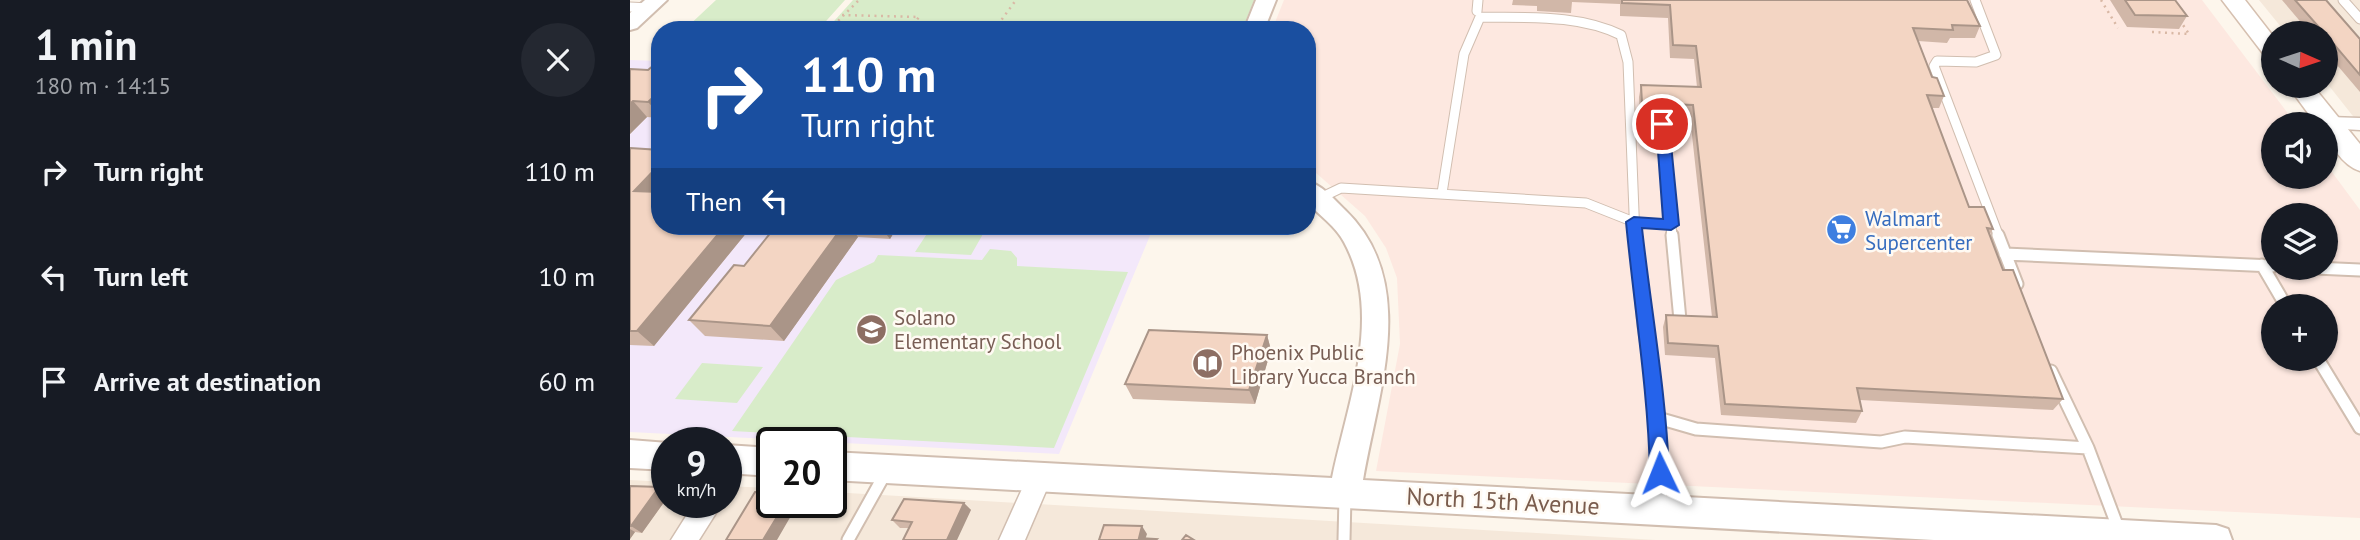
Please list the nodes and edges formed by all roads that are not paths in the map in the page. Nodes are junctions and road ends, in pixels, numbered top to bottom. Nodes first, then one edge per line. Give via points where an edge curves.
1 (1266, 0) edge
2 (1478, 0) edge
3 (1975, 0) edge
4 (2233, 0) edge
5 (2343, 0) edge
6 (645, 5) edge
7 (1477, 11) dead end
8 (2360, 19) edge
9 (1258, 21) edge
10 (630, 24) edge
11 (2261, 36) edge
12 (2309, 98) edge
13 (2320, 112) edge
14 (2338, 123) edge
15 (1662, 124) dead end
16 (2360, 124) edge
17 (2338, 134) edge
18 (2360, 162) edge
19 (1316, 193) edge
20 (1442, 193) junction
21 (1316, 198) edge
22 (1634, 222) junction
23 (1671, 225) junction
24 (2006, 254) junction
25 (2261, 266) edge
26 (2338, 269) edge
27 (2360, 270) edge
28 (2020, 291) edge
29 (1680, 320) edge
30 (2046, 360) edge
31 (2325, 371) edge
32 (1658, 418) junction
33 (2360, 428) edge
34 (2088, 448) junction
35 (630, 454) edge
36 (651, 455) edge
37 (847, 467) edge
38 (888, 469) junction
39 (1040, 477) junction
40 (1345, 493) junction
41 (1661, 511) junction
42 (699, 518) edge
43 (1912, 532) edge
44 (2121, 535) junction
45 (684, 540) edge
46 (848, 540) edge
47 (1012, 540) edge
48 (1344, 540) edge
49 (2216, 540) edge

1 - 9 street
2 - 7 lane
3 - 24 lane via 1996,55 1985,61 1937,61 1934,66
4 - 11 main road
5 - 8 lane
6 - 10 street
12 - 13 main road
14 - 16 street
15 - 23 lane
17 - 18 main road
19 - 20 lane via 1341,188
20 - 22 lane via 1586,203
20 - 22 lane via 1464,54 1480,17 1589,23 1621,35 1628,62
21 - 40 street via 1355,238 1374,289 1374,346
22 - 23 lane
22 - 32 lane
23 - 29 lane
24 - 25 lane
24 - 28 lane
26 - 27 lane
30 - 34 lane
31 - 33 lane
32 - 34 lane via 1696,429 1881,442 1905,438
32 - 41 lane
34 - 44 lane
35 - 36 street
37 - 38 street, North 15th Avenue
38 - 39 street, North 15th Avenue
38 - 46 lane
39 - 40 street, North 15th Avenue
39 - 47 street
40 - 41 street, North 15th Avenue
40 - 48 lane
41 - 43 street, North 15th Avenue
42 - 45 street
43 - 44 street, North 15th Avenue
44 - 49 street, North 15th Avenue

